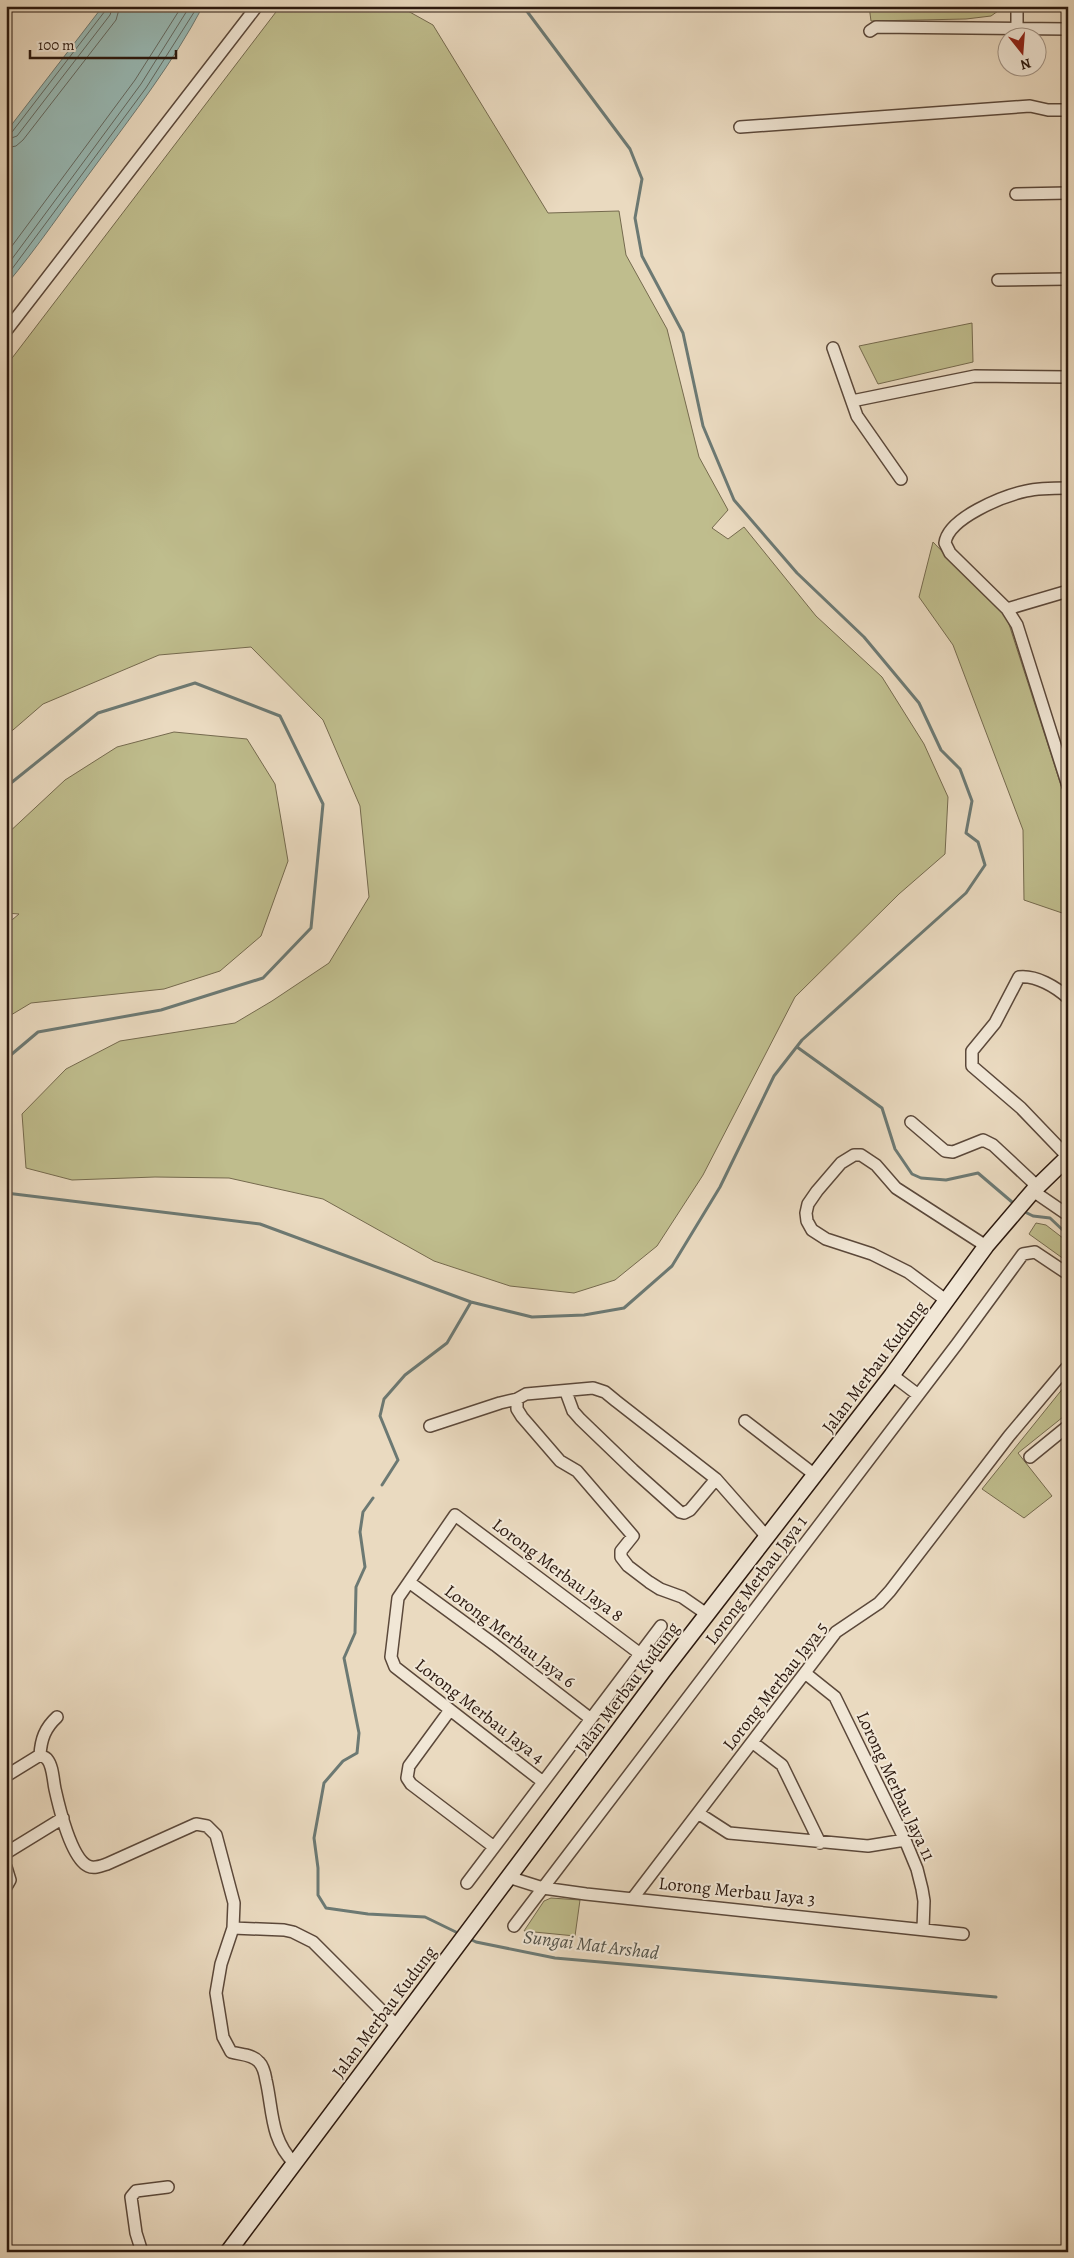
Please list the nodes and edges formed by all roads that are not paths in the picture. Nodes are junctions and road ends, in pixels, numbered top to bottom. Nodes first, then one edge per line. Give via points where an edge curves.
1 (257, 6) edge
2 (1017, 6) edge
3 (1017, 28) edge
4 (996, 29) edge
5 (1046, 29) edge
6 (1068, 29) edge
7 (870, 31) dead end
8 (1068, 110) edge
9 (740, 127) dead end
10 (1068, 193) edge
11 (1016, 194) dead end
12 (1068, 279) edge
13 (998, 280) dead end
14 (6, 331) edge
15 (834, 348) dead end
16 (1068, 377) edge
17 (852, 401) junction
18 (900, 479) dead end
19 (1068, 488) edge
20 (1068, 591) edge
21 (1007, 609) junction
22 (1068, 786) edge
23 (1068, 998) edge
24 (911, 1122) dead end
25 (1068, 1157) edge
26 (1035, 1189) junction
27 (1068, 1215) edge
28 (986, 1246) junction
29 (1068, 1274) edge
30 (947, 1301) junction
31 (1068, 1366) edge
32 (892, 1375) junction
33 (566, 1392) junction
34 (917, 1394) junction
35 (517, 1399) junction
36 (745, 1420) dead end
37 (430, 1426) dead end
38 (1068, 1426) edge
39 (1030, 1457) dead end
40 (815, 1475) junction
41 (716, 1479) junction
42 (767, 1537) junction
43 (409, 1582) junction
44 (708, 1615) junction
45 (661, 1626) dead end
46 (640, 1654) junction
47 (663, 1671) junction
48 (805, 1673) junction
49 (450, 1710) junction
50 (57, 1718) dead end
51 (591, 1719) junction
52 (752, 1742) junction
53 (40, 1755) junction
54 (6, 1776) edge
55 (543, 1782) junction
56 (698, 1813) junction
57 (63, 1818) junction
58 (906, 1840) junction
59 (820, 1843) junction
60 (494, 1847) junction
61 (6, 1853) edge
62 (6, 1867) edge
63 (508, 1877) junction
64 (467, 1883) dead end
65 (6, 1887) edge
66 (543, 1888) junction
67 (633, 1898) junction
68 (514, 1926) dead end
69 (233, 1928) junction
70 (923, 1929) junction
71 (963, 1934) dead end
72 (397, 2026) junction
73 (294, 2163) junction
74 (168, 2188) dead end
75 (142, 2252) edge
76 (228, 2252) edge

1 - 14 street
2 - 3 street
4 - 7 street via 876,27
5 - 6 street
8 - 9 street via 1030,106
10 - 11 street
12 - 13 street
15 - 17 street
16 - 17 street via 975,376
17 - 18 street via 857,416
19 - 21 street via 1026,491 991,502 949,531 945,543 950,553
20 - 21 street
21 - 22 street via 1017,625
23 - 25 street via 1058,989 1028,976 1019,977 995,1023 972,1051 971,1057 972,1066 1021,1108
24 - 26 street via 945,1151 953,1152 983,1140 993,1145
25 - 26 main road, Jalan Merbau Kudung
26 - 27 street
26 - 28 main road, Jalan Merbau Kudung
28 - 30 main road, Jalan Merbau Kudung
28 - 30 street via 896,1188 876,1165 861,1155 854,1155 841,1163 808,1204 807,1221 812,1230 826,1240 872,1254 908,1272
29 - 34 street, Lorong Merbau Jaya 1 via 1036,1252 1022,1254
30 - 32 main road, Jalan Merbau Kudung
31 - 48 street, Lorong Merbau Jaya 5 via 1009,1436 890,1591 836,1632
32 - 34 street
32 - 40 main road, Jalan Merbau Kudung
33 - 35 street via 526,1394
33 - 41 street via 593,1388 605,1392
33 - 41 street via 580,1418 680,1512 690,1510
34 - 66 street, Lorong Merbau Jaya 1
35 - 37 street
35 - 44 street via 522,1417 548,1448 560,1461 577,1471 633,1536 621,1551 621,1557 628,1566 660,1589 682,1596
36 - 40 street
38 - 39 street
40 - 42 main road, Jalan Merbau Kudung
41 - 42 street
42 - 44 main road, Jalan Merbau Kudung
43 - 46 street, Lorong Merbau Jaya 8 via 455,1515
43 - 49 street, Lorong Merbau Jaya 4 via 396,1606 391,1657 395,1667
43 - 51 street, Lorong Merbau Jaya 6
44 - 47 main road, Jalan Merbau Kudung
45 - 46 street
46 - 47 street, Lorong Merbau Jaya 8
46 - 51 street
47 - 63 main road, Jalan Merbau Kudung
48 - 52 street, Lorong Merbau Jaya 5
48 - 58 street, Lorong Merbau Jaya 11 via 835,1697
49 - 55 street, Lorong Merbau Jaya 4
49 - 60 street via 409,1766 407,1778
50 - 53 street via 42,1736
51 - 55 street
52 - 56 street, Lorong Merbau Jaya 5
52 - 59 street via 782,1765
53 - 54 street
53 - 57 street via 47,1759 51,1768
55 - 60 street
56 - 59 street via 729,1833
56 - 67 street, Lorong Merbau Jaya 5
57 - 61 street
57 - 69 street via 78,1855 87,1866 97,1868 196,1824 207,1826 216,1835 234,1903
58 - 59 street via 868,1846
58 - 70 street, Lorong Merbau Jaya 11 via 922,1889
60 - 64 street
62 - 65 street via 10,1880
63 - 66 street, Lorong Merbau Jaya 3
63 - 72 main road, Jalan Merbau Kudung
66 - 67 street, Lorong Merbau Jaya 3
66 - 68 street, Lorong Merbau Jaya 1
67 - 70 street, Lorong Merbau Jaya 3
69 - 72 street via 284,1930 313,1942
69 - 73 street via 221,1964 216,1993 224,2037 231,2052 251,2055 261,2063 274,2129 283,2152
70 - 71 street, Lorong Merbau Jaya 3
72 - 73 main road, Jalan Merbau Kudung
73 - 76 main road, Jalan Merbau Kudung
74 - 75 street via 136,2191 131,2197

